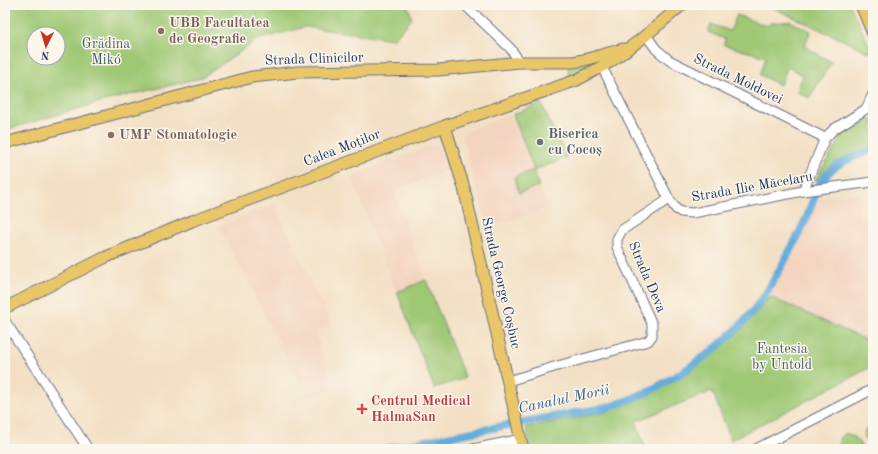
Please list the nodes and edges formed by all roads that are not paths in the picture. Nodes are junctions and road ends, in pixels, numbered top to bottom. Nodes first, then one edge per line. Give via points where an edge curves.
1 (465, 5) edge
2 (682, 5) edge
3 (861, 5) edge
4 (873, 34) edge
5 (646, 35) junction
6 (631, 46) junction
7 (520, 62) junction
8 (602, 67) junction
9 (873, 94) edge
10 (445, 126) junction
11 (825, 138) junction
12 (5, 143) edge
13 (873, 182) edge
14 (806, 191) junction
15 (669, 199) junction
16 (5, 308) edge
17 (5, 321) edge
18 (508, 381) junction
19 (873, 389) edge
20 (522, 444) edge
21 (88, 449) edge
22 (473, 449) edge
23 (756, 449) edge

1 - 7 street via 510,48
2 - 5 main road, Calea Moților
3 - 4 main road
5 - 6 main road, Calea Moților
5 - 11 street, Strada Moldovei via 656,49 670,60
6 - 7 main road, Strada Clinicilor via 573,62
6 - 8 main road, Calea Moților
7 - 12 main road, Strada Clinicilor via 438,70 267,74
8 - 10 main road, Calea Moților via 572,82
8 - 15 street, Strada Ilie Măcelaru
9 - 11 street via 866,109 834,129
10 - 16 main road, Calea Moților via 155,236 99,260
10 - 18 main road, Strada George Coșbuc via 464,188
11 - 14 street
13 - 14 street, Strada Ilie Măcelaru
14 - 15 street, Strada Ilie Măcelaru via 693,213 681,212
15 - 18 street, Strada Deva via 622,230 616,242 652,324 652,336 648,341
17 - 21 street
18 - 20 main road, Strada George Coșbuc
19 - 23 street
20 - 22 street

